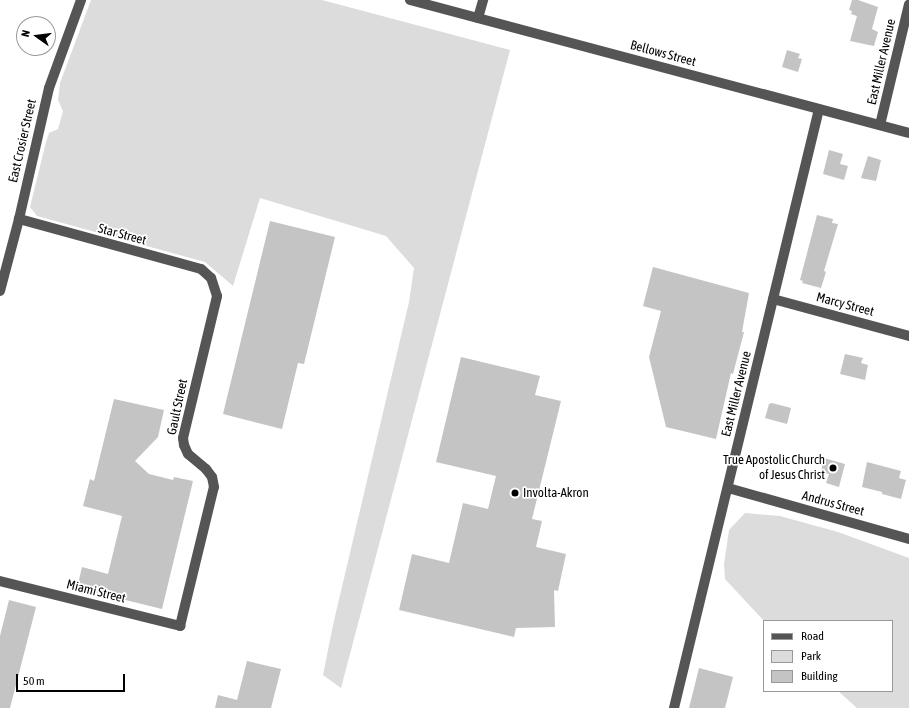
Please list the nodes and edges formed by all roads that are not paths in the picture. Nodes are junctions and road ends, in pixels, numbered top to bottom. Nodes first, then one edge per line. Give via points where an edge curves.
1 (81, 0) edge
2 (410, 0) edge
3 (483, 0) edge
4 (909, 4) edge
5 (478, 18) junction
6 (819, 109) junction
7 (880, 125) junction
8 (909, 132) edge
9 (19, 220) junction
10 (213, 282) joint
11 (0, 291) edge
12 (773, 299) junction
13 (909, 336) edge
14 (728, 488) junction
15 (909, 538) edge
16 (0, 581) edge
17 (181, 620) joint
18 (674, 708) edge

1 - 9 street, East Crosier Street via 49,88
2 - 5 street, Bellows Street
3 - 5 street
4 - 7 street, East Miller Avenue
5 - 6 street, Bellows Street
6 - 7 street, Bellows Street
6 - 12 street, East Miller Avenue
7 - 8 street, Bellows Street
9 - 10 street, Star Street via 201,269
9 - 11 street, East Crosier Street
10 - 17 street, Gault Street via 217,296 183,438 188,454 212,477 214,487
12 - 13 street, Marcy Street
12 - 14 street, East Miller Avenue
14 - 15 street, Andrus Street
14 - 18 street, East Miller Avenue
16 - 17 street, Miami Street via 180,626

